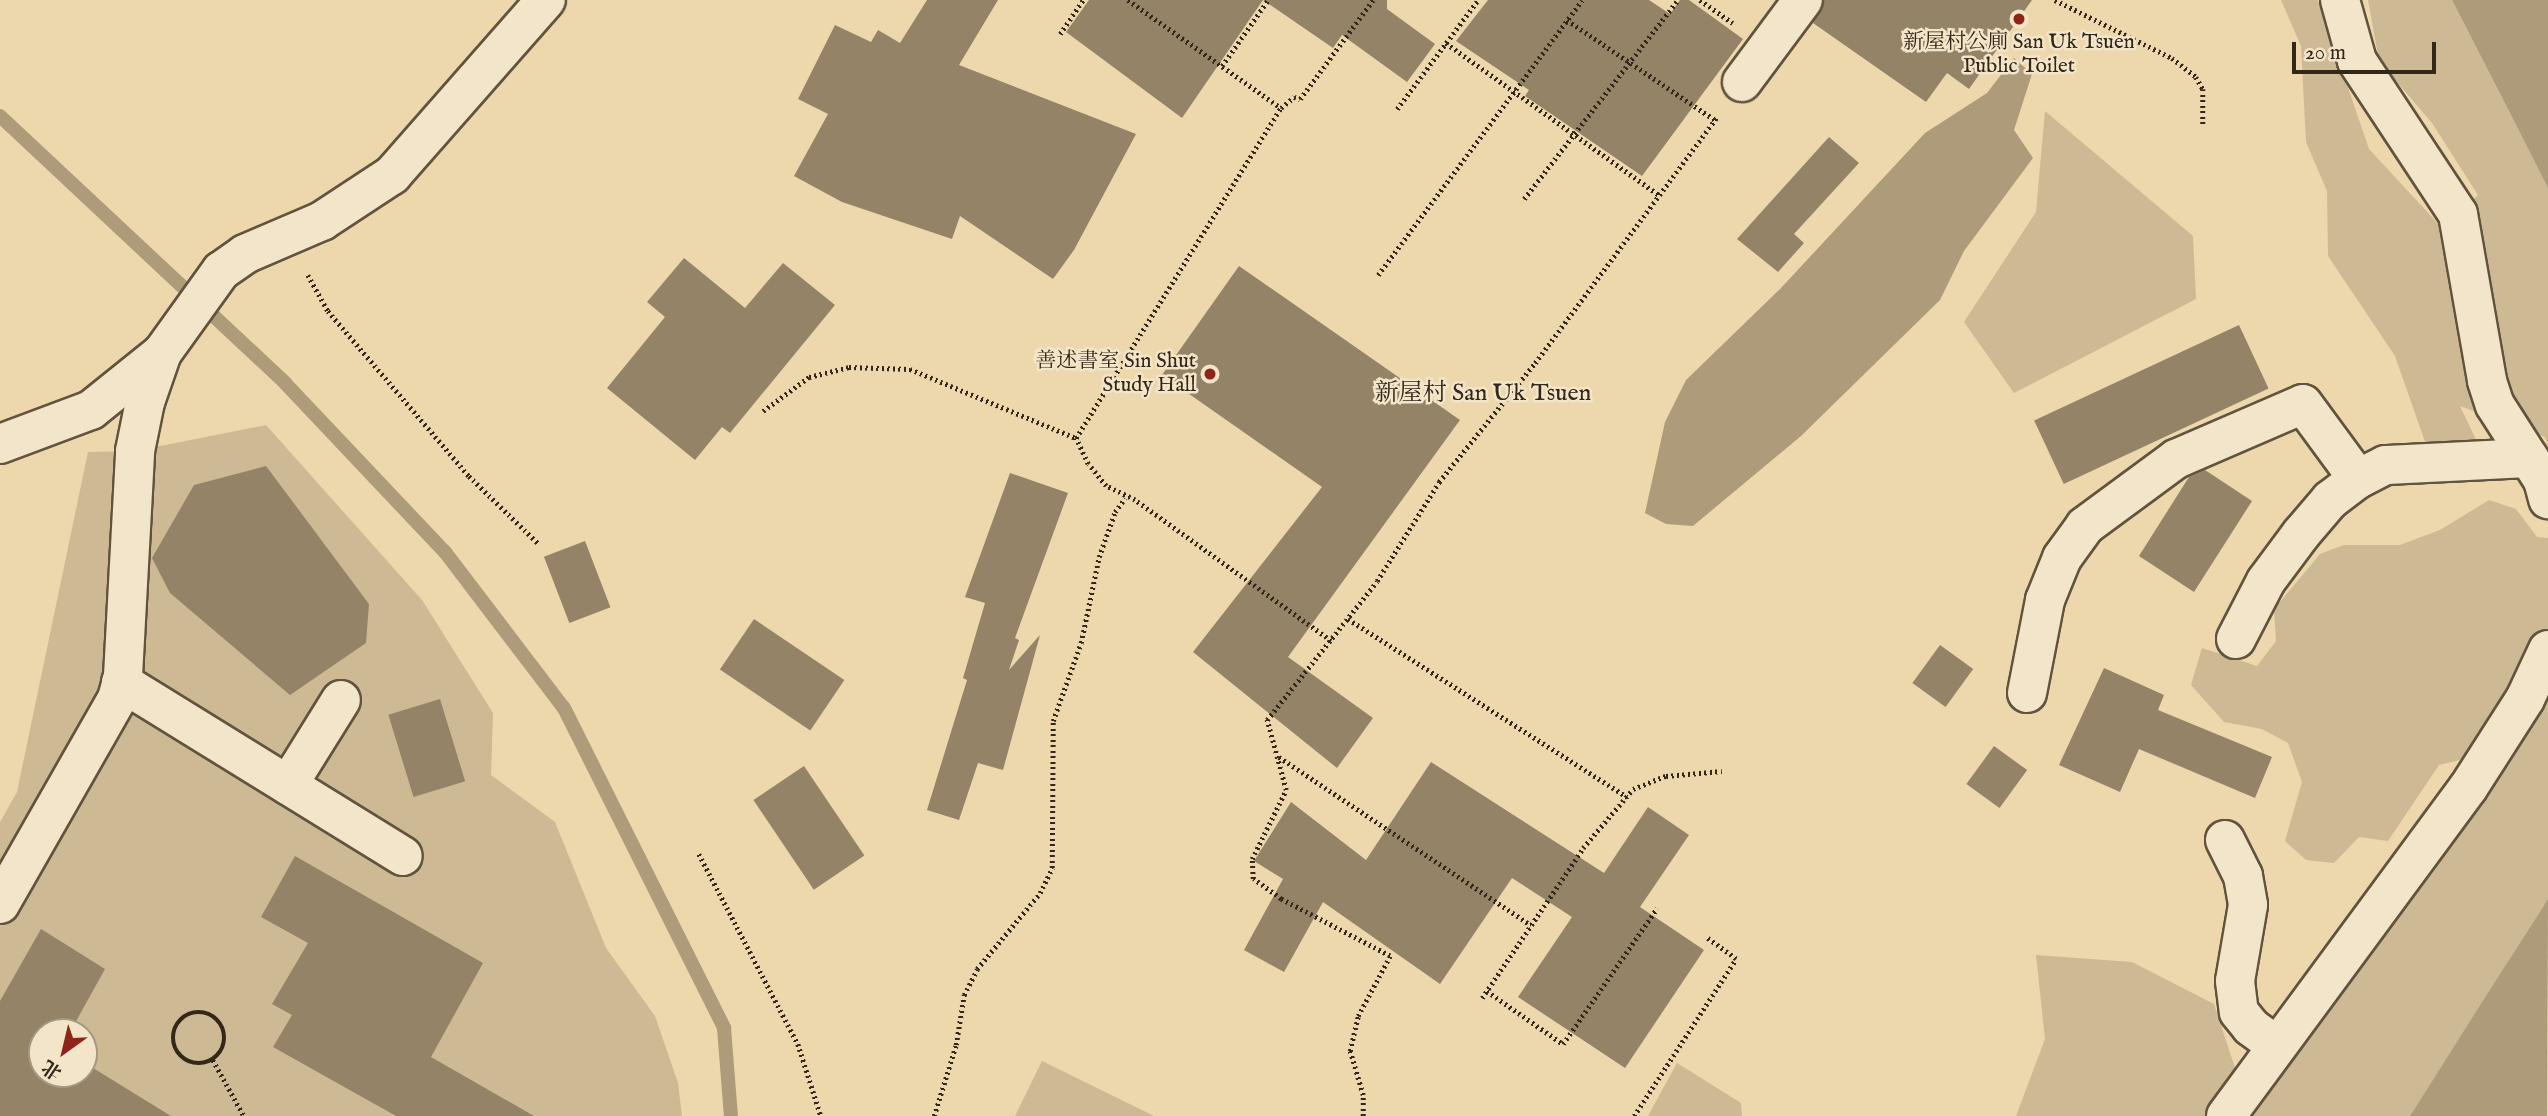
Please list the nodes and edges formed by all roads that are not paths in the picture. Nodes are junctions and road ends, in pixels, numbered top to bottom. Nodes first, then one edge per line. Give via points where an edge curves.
1 (546, 0) edge
2 (1803, 0) edge
3 (2340, 0) edge
4 (1742, 82) road end
5 (162, 353) junction
6 (0, 444) edge
7 (2529, 458) junction
8 (2358, 479) junction
9 (2548, 499) edge
10 (2236, 639) dead end
11 (2548, 650) edge
12 (121, 682) junction
13 (2028, 693) dead end
14 (341, 700) dead end
15 (288, 785) junction
16 (2225, 839) dead end
17 (403, 856) dead end
18 (0, 904) edge
19 (2277, 1046) junction
20 (2226, 1116) edge

1 - 5 street via 393,175 322,221 290,250 221,271
2 - 4 street
3 - 7 street via 2357,61 2443,185 2458,215 2487,381 2495,405
5 - 6 street via 91,410
5 - 12 street via 135,451
7 - 8 street via 2386,465
7 - 9 street
8 - 10 street via 2330,500 2301,534 2266,581
8 - 13 street via 2303,404 2176,459 2085,526 2062,558 2045,600
11 - 19 street via 2525,699 2468,788
12 - 15 street
12 - 18 street via 117,699
14 - 15 street
15 - 17 street
16 - 19 street via 2243,876 2248,905 2235,981 2239,1012 2250,1027
19 - 20 street

